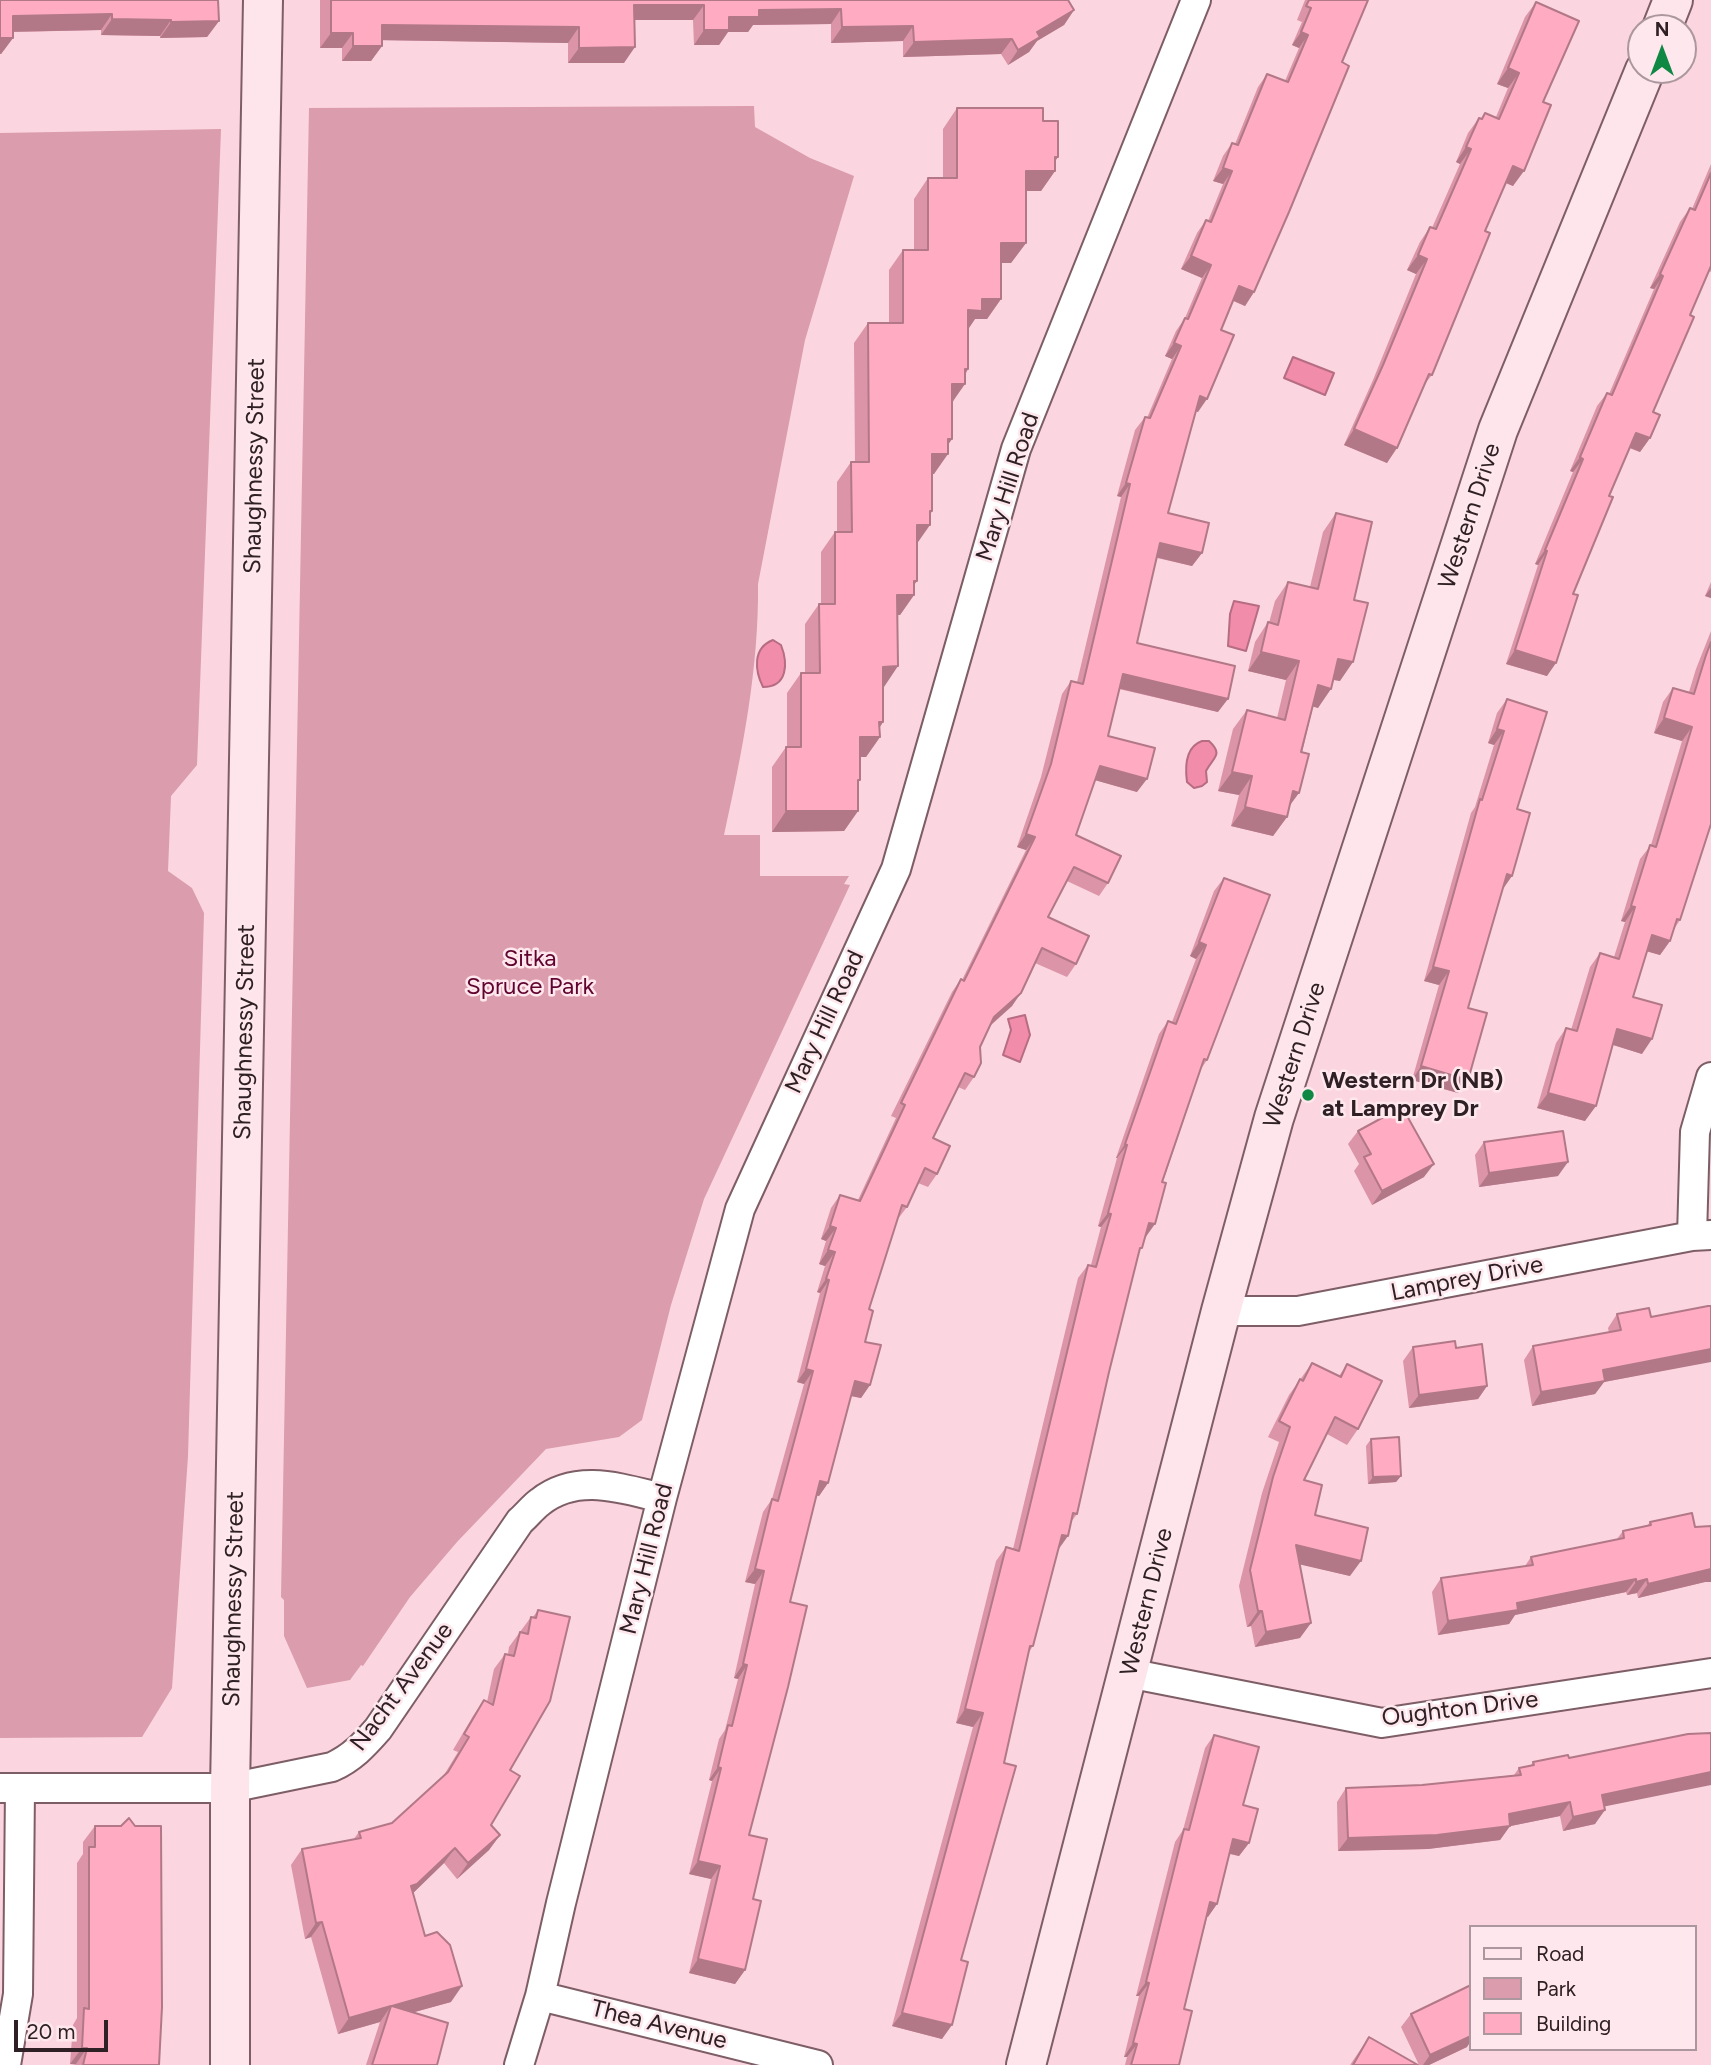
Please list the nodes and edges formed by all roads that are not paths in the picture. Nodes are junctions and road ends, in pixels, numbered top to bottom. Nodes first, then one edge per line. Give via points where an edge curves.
1 (263, 0) edge
2 (1196, 0) edge
3 (1639, 84) edge
4 (1711, 1077) edge
5 (1702, 1235) edge
6 (1221, 1311) junction
7 (662, 1498) junction
8 (1711, 1673) edge
9 (1128, 1674) junction
10 (10, 1788) edge
11 (230, 1788) junction
12 (540, 1996) junction
13 (6, 2065) edge
14 (230, 2065) edge
15 (519, 2065) edge
16 (818, 2065) edge
17 (1026, 2065) edge

1 - 11 street, Shaughnessy Street
2 - 7 street, Mary Hill Road via 1016,449 896,869 740,1209
3 - 6 street, Western Drive via 1498,430 1274,1118
4 - 5 street via 1695,1132
5 - 6 street, Lamprey Drive via 1298,1311
6 - 9 street, Western Drive
7 - 11 street, Nacht Avenue via 584,1484 564,1488 541,1501 520,1521 360,1749 332,1767
7 - 12 street, Mary Hill Road
8 - 9 street, Oughton Drive via 1382,1723
9 - 17 street, Western Drive
10 - 11 street, Nacht Avenue
10 - 13 street via 18,1994
11 - 14 street, Shaughnessy Street
12 - 15 street, Mary Hill Road
12 - 16 street, Thea Avenue

